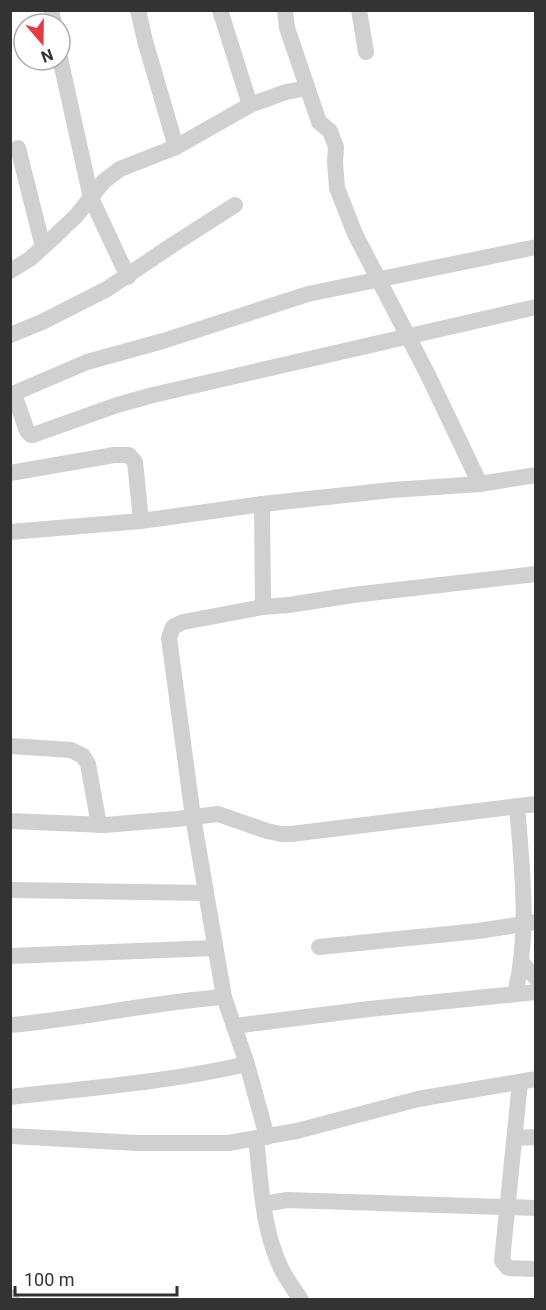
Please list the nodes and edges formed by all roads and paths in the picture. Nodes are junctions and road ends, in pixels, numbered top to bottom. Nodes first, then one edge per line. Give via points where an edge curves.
1 (138, 10) edge
2 (220, 10) edge
3 (285, 10) edge
4 (359, 10) edge
5 (366, 52) dead end
6 (63, 72) edge
7 (307, 88) junction
8 (250, 105) junction
9 (176, 147) junction
10 (18, 148) dead end
11 (91, 198) junction
12 (235, 205) dead end
13 (43, 246) junction
14 (536, 247) edge
15 (10, 271) edge
16 (128, 277) junction
17 (377, 278) junction
18 (536, 307) edge
19 (10, 335) edge
20 (407, 336) junction
21 (12, 394) edge
22 (10, 473) edge
23 (536, 475) edge
24 (480, 484) junction
25 (262, 504) junction
26 (141, 521) junction
27 (10, 532) edge
28 (536, 574) edge
29 (263, 607) junction
30 (10, 746) edge
31 (536, 804) edge
32 (517, 806) junction
33 (193, 817) junction
34 (10, 821) edge
35 (99, 825) junction
36 (10, 890) edge
37 (206, 893) junction
38 (529, 922) edge
39 (319, 947) dead end
40 (215, 948) junction
41 (10, 956) edge
42 (521, 962) junction
43 (536, 978) edge
44 (536, 992) edge
45 (515, 994) junction
46 (224, 997) junction
47 (10, 1025) edge
48 (234, 1026) junction
49 (247, 1064) junction
50 (528, 1080) edge
51 (10, 1096) edge
52 (10, 1136) edge
53 (536, 1137) edge
54 (261, 1138) junction
55 (515, 1138) junction
56 (264, 1204) junction
57 (508, 1208) junction
58 (536, 1208) edge
59 (536, 1269) edge
60 (301, 1299) edge

1 - 9 street
2 - 8 street
3 - 7 street
4 - 5 street
6 - 11 street
7 - 8 street
7 - 17 street via 319,122 330,131 336,147 339,195
8 - 9 street
9 - 11 street via 120,169
10 - 13 street
11 - 13 street
11 - 16 street
12 - 16 street
13 - 15 street
14 - 17 street
16 - 19 street
17 - 20 street
17 - 21 street via 309,294 87,362
18 - 20 street
20 - 21 street via 126,402 33,435 27,431
20 - 24 street
22 - 26 street via 129,455 135,462
23 - 24 street
24 - 25 street
25 - 26 street
25 - 29 street
26 - 27 street
28 - 29 street
29 - 33 street via 183,622 173,627 169,638
30 - 35 street via 71,750 83,756 88,764
31 - 32 street
32 - 33 street via 291,834 267,831 218,814
32 - 38 street via 524,904
33 - 35 street
33 - 37 street
34 - 35 street
36 - 37 street
37 - 40 street
38 - 39 street
38 - 42 street
40 - 41 street
40 - 46 street
42 - 43 street
42 - 45 street
44 - 45 street
45 - 48 street
46 - 47 street
46 - 48 street
48 - 49 street
49 - 51 street via 134,1083
49 - 54 street
50 - 54 street via 418,1099
50 - 55 street
52 - 54 street via 137,1143 228,1143
53 - 55 street
54 - 56 street
55 - 57 street
56 - 57 street via 287,1200
56 - 60 street via 277,1258
57 - 58 street
57 - 59 street via 502,1261 508,1268

